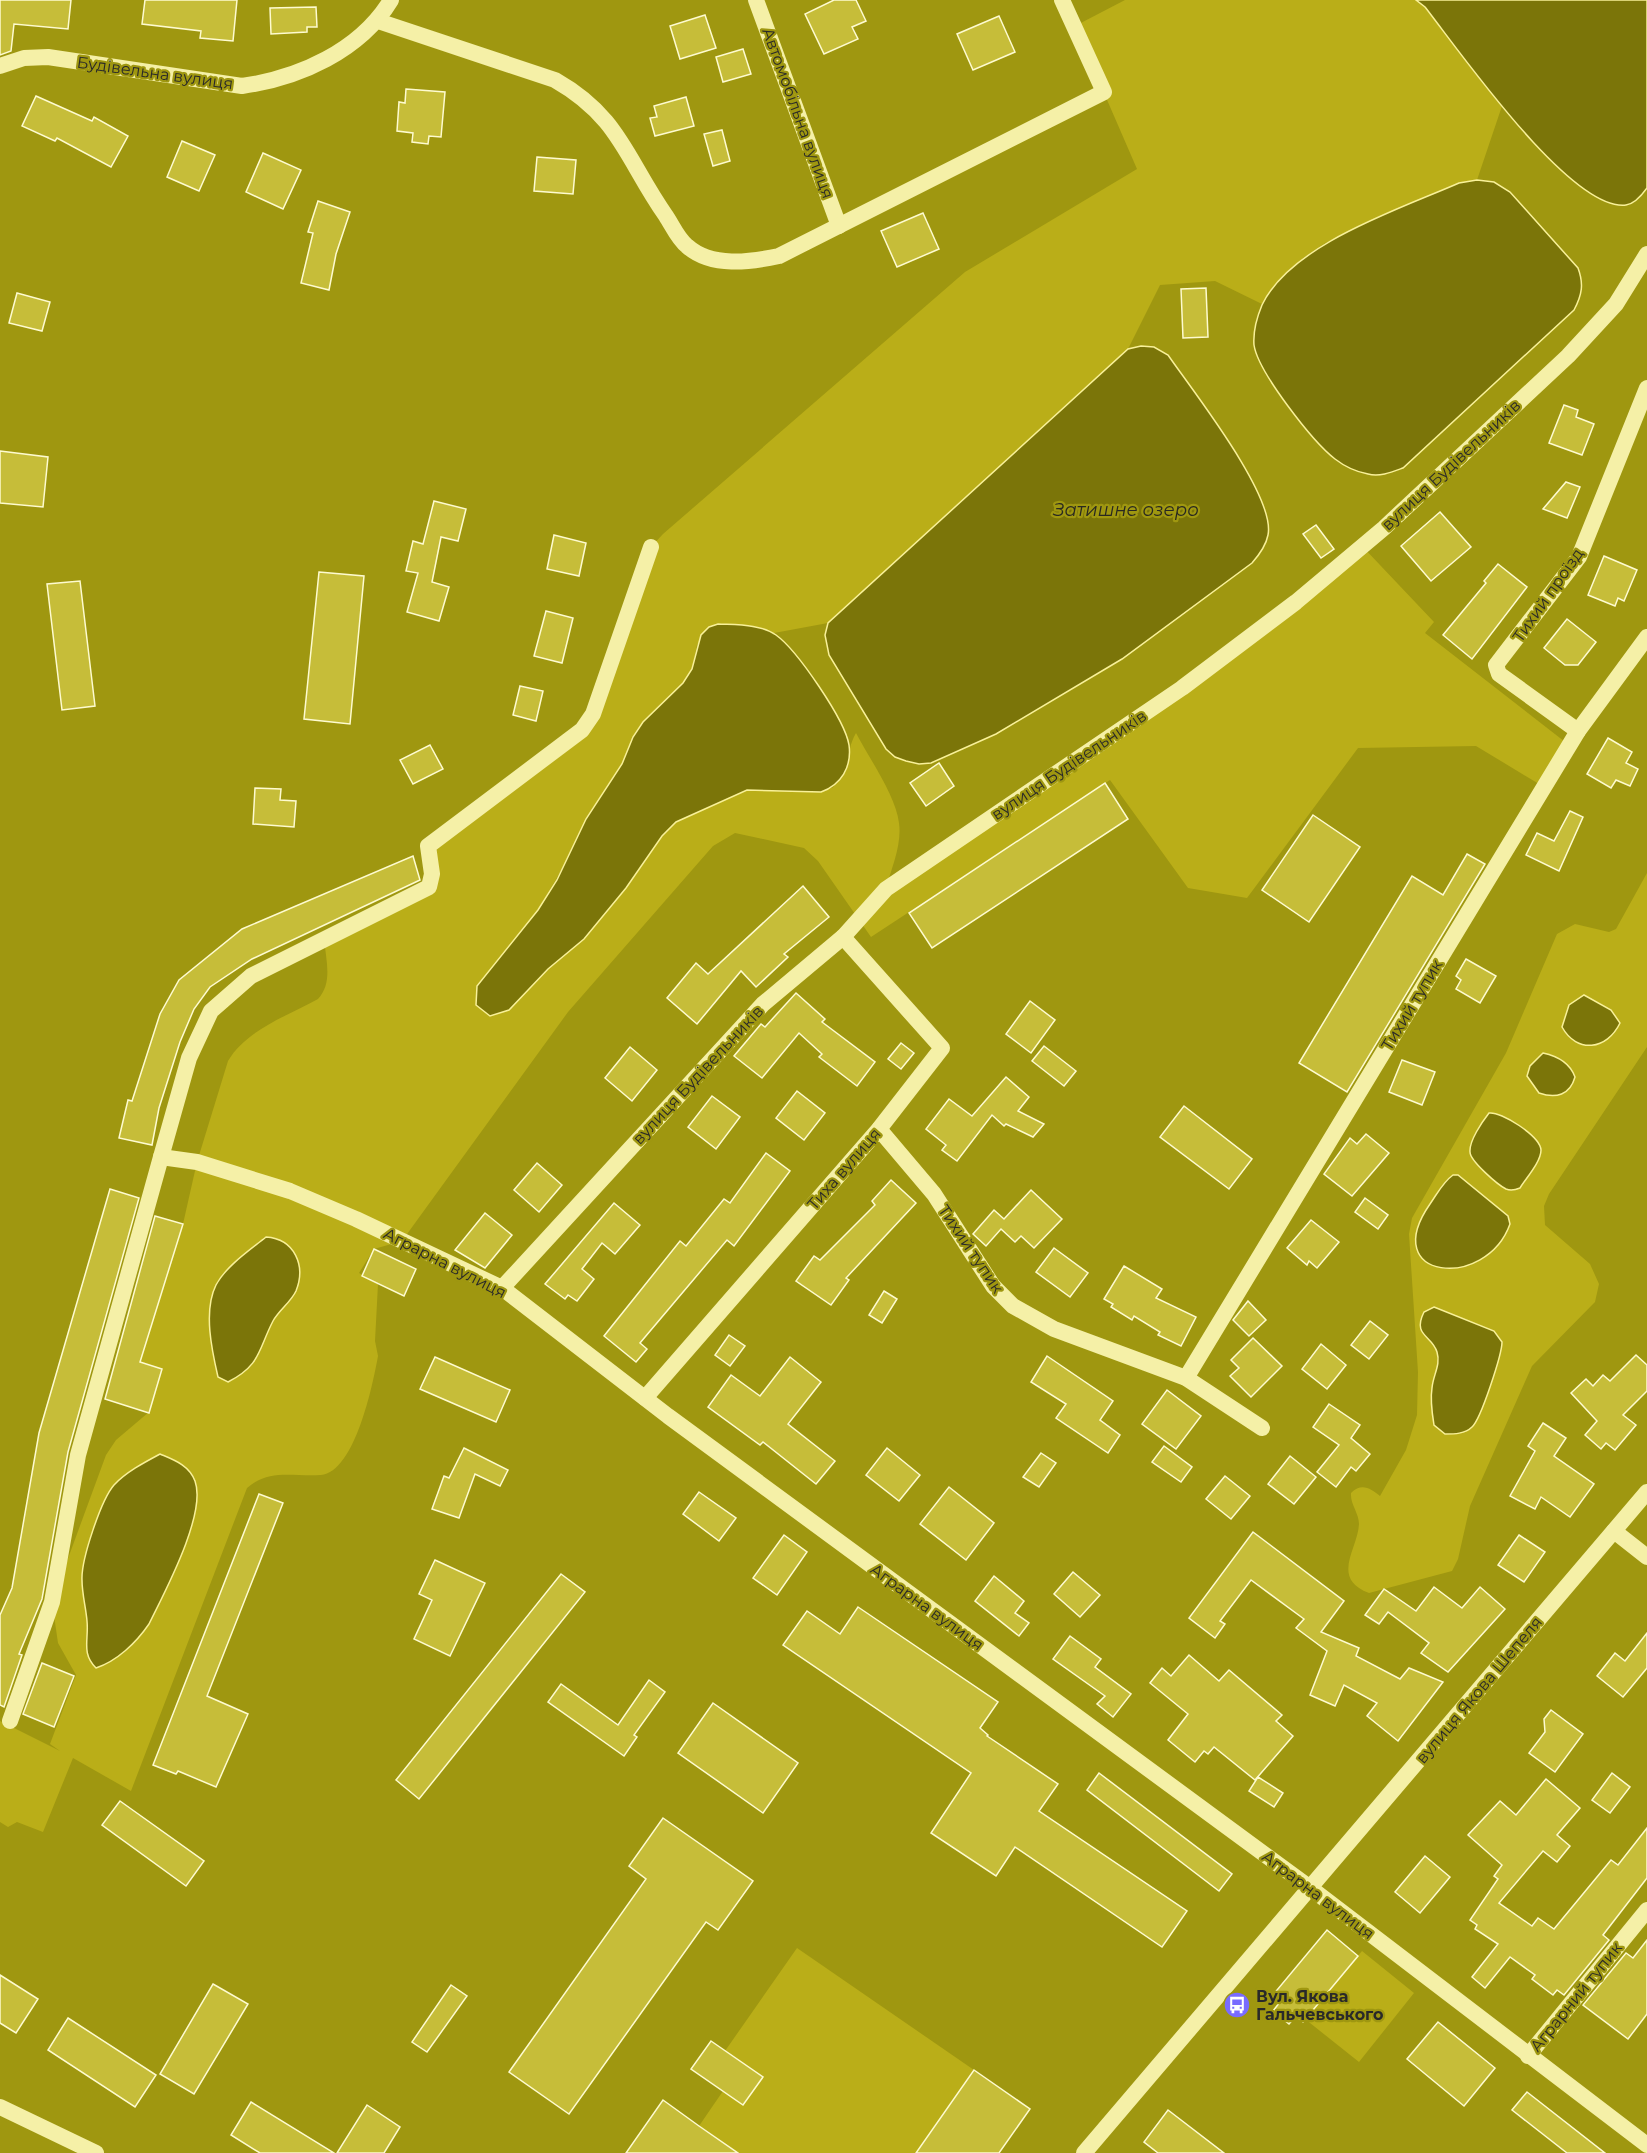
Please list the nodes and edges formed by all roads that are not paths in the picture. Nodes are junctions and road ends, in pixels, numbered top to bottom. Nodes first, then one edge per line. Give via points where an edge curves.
1 (391, 0) edge
2 (756, 0) edge
3 (1062, 0) edge
4 (378, 21) junction
5 (0, 66) edge
6 (839, 226) junction
7 (1647, 254) edge
8 (1647, 388) edge
9 (651, 547) dead end
10 (1647, 637) edge
11 (1578, 730) junction
12 (843, 937) junction
13 (879, 1129) junction
14 (161, 1157) junction
15 (502, 1288) junction
16 (1186, 1378) junction
17 (645, 1398) junction
18 (1262, 1428) dead end
19 (1647, 1492) edge
20 (1614, 1531) junction
21 (1647, 1557) edge
22 (10, 1721) dead end
23 (1313, 1890) junction
24 (1647, 1910) edge
25 (1528, 2056) junction
26 (0, 2107) edge
27 (1647, 2145) edge
28 (96, 2153) edge
29 (1084, 2153) edge

1 - 4 street, Будівельна вулиця
2 - 6 street, Автомобільна вулиця
3 - 6 street via 1104,92
4 - 5 street, Будівельна вулиця via 317,64 268,82 242,86 48,57 24,58
4 - 6 street via 555,80 584,98 608,121 687,246 703,255 729,261 779,256
7 - 12 street, вулиця Будівельників via 1616,304 1568,356 1384,528 1296,602 1182,688 886,889
8 - 11 street, Тихий проїзд via 1579,557 1496,665 1499,674
9 - 14 street via 593,714 582,730 428,846 432,874 429,887 251,976 211,1011 189,1058
10 - 11 street, Тихий тупик
11 - 16 street, Тихий тупик
12 - 13 street, Тиха вулиця via 942,1048
12 - 15 street, вулиця Будівельників via 763,1004
13 - 16 street, Тихий тупик via 933,1194 993,1286 1013,1306 1054,1329
13 - 17 street, Тиха вулиця
14 - 15 street, Аграрна вулиця via 197,1162 290,1191
14 - 22 street via 78,1455 52,1602
15 - 17 street, Аграрна вулиця
16 - 18 street, Тихий тупик
17 - 23 street, Аграрна вулиця
19 - 20 street, вулиця Якова Шепеля
20 - 21 street
20 - 23 street, вулиця Якова Шепеля
23 - 25 street, Аграрна вулиця
23 - 29 street, вулиця Якова Шепеля
24 - 25 street, Аграрний тупик
25 - 27 street, Аграрна вулиця
26 - 28 street

